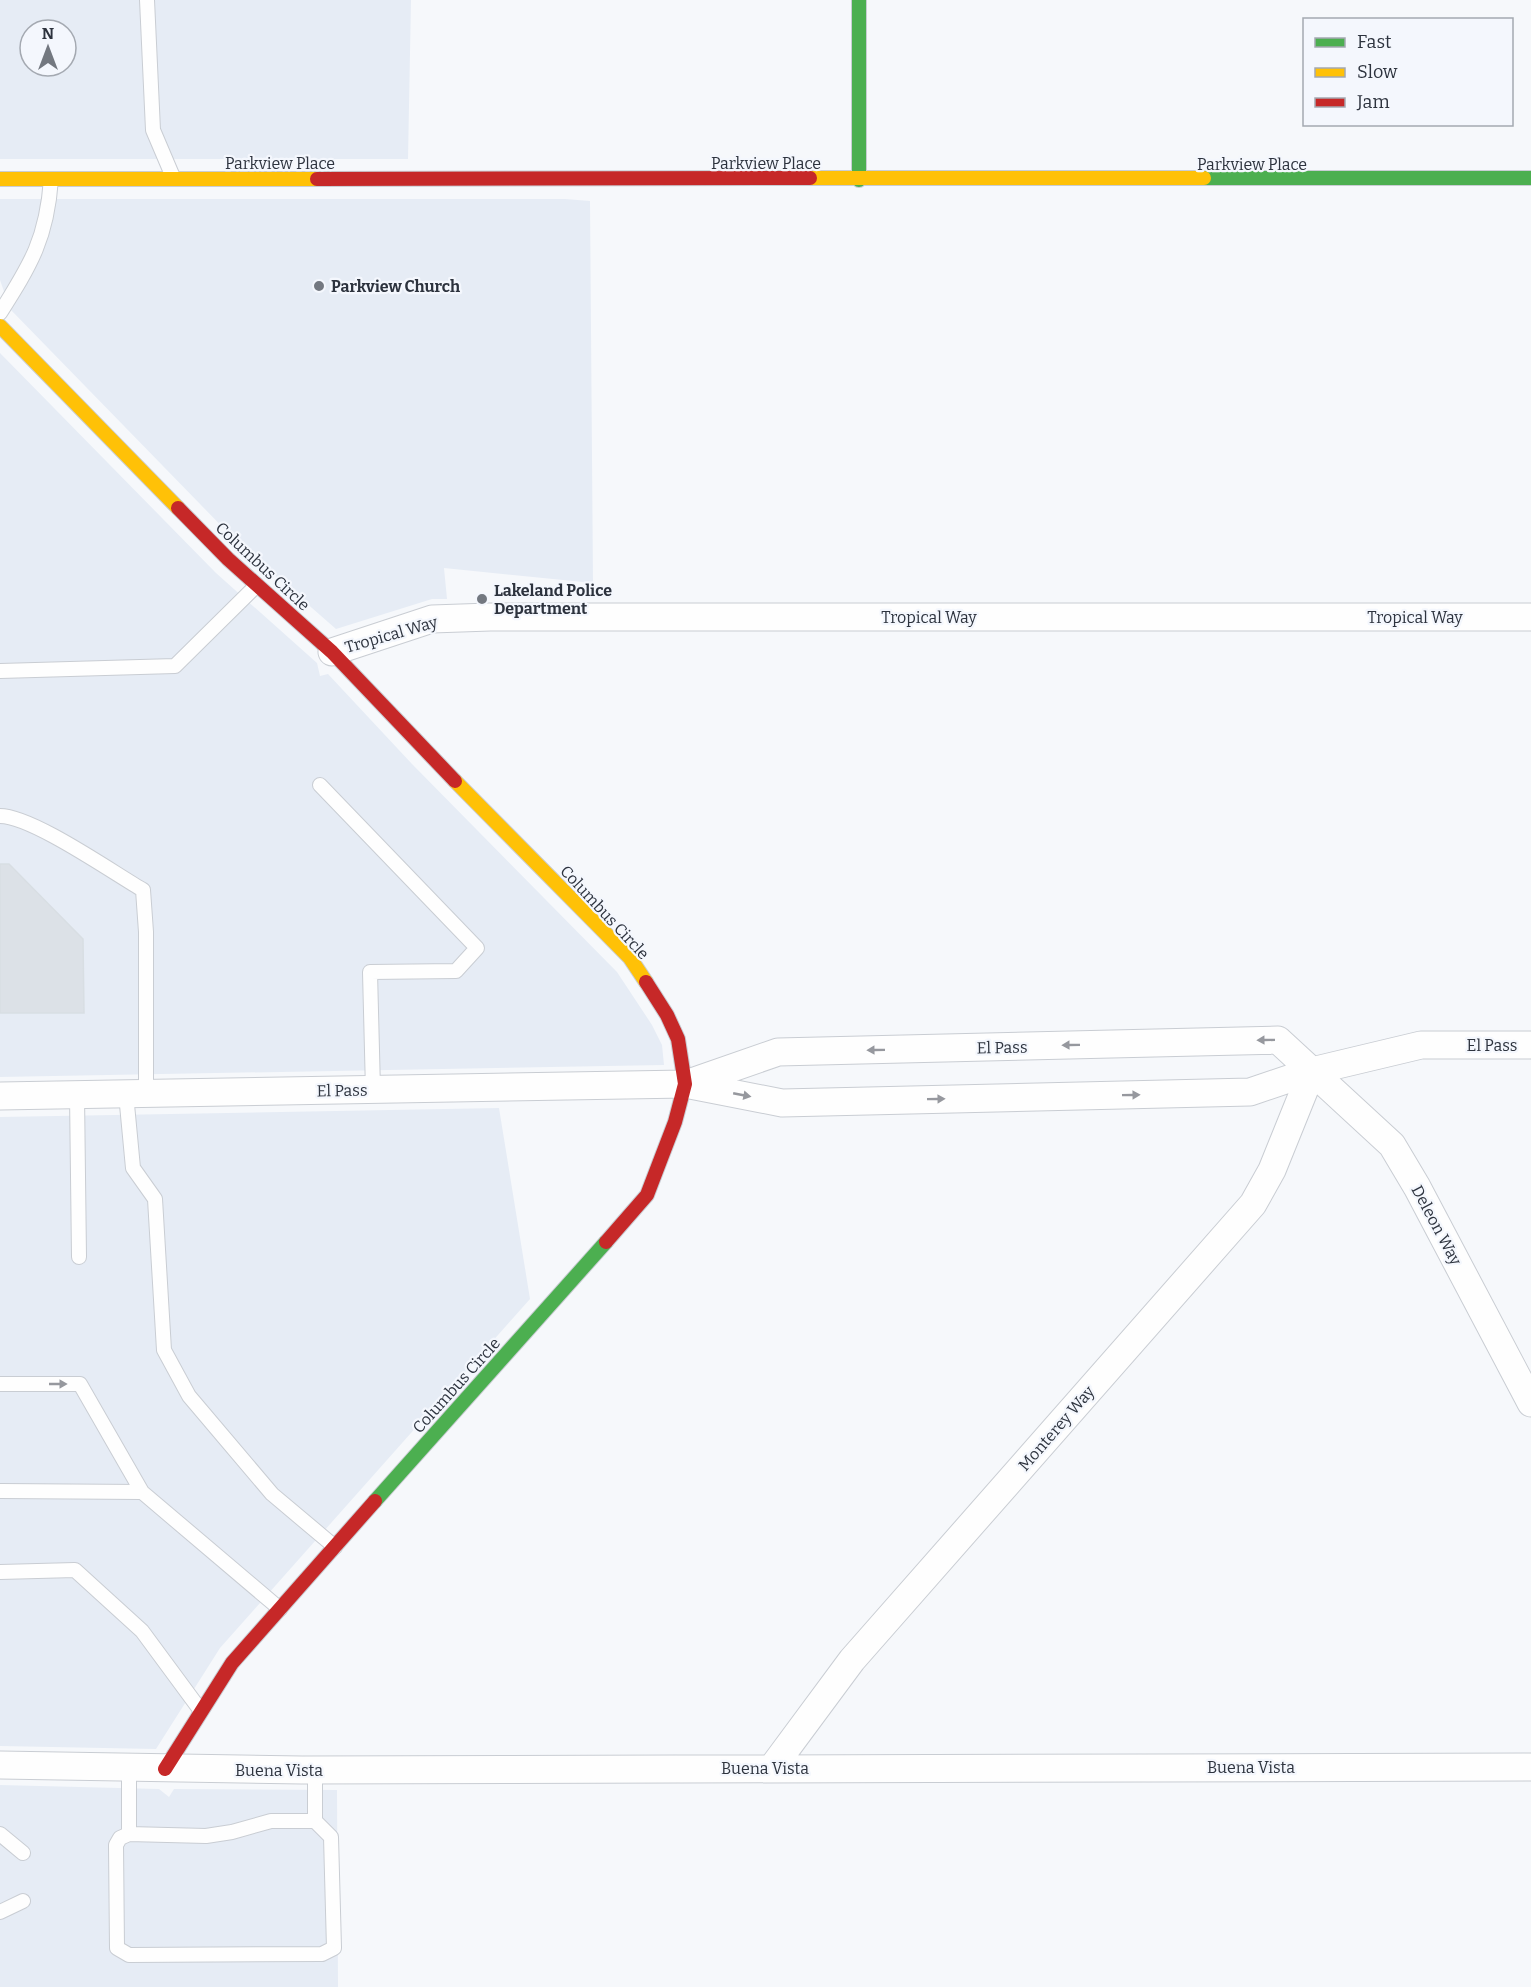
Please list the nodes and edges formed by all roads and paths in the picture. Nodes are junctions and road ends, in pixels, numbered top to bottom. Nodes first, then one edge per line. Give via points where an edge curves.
1 (147, 0) edge
2 (859, 0) edge
3 (1531, 178) edge
4 (0, 179) edge
5 (51, 179) junction
6 (174, 179) junction
7 (859, 180) junction
8 (0, 313) edge
9 (0, 326) edge
10 (257, 585) junction
11 (1531, 617) edge
12 (332, 652) junction
13 (0, 672) edge
14 (320, 786) dead end
15 (0, 816) edge
16 (1531, 1045) edge
17 (1312, 1071) junction
18 (684, 1084) junction
19 (373, 1090) junction
20 (136, 1094) junction
21 (77, 1095) junction
22 (0, 1096) edge
23 (79, 1257) dead end
24 (0, 1384) edge
25 (1531, 1403) edge
26 (0, 1491) edge
27 (142, 1492) junction
28 (335, 1547) junction
29 (0, 1572) edge
30 (280, 1609) junction
31 (201, 1712) junction
32 (0, 1766) edge
33 (1531, 1767) edge
34 (772, 1768) junction
35 (129, 1769) junction
36 (165, 1769) junction
37 (315, 1770) junction
38 (315, 1821) junction
39 (0, 1834) edge
40 (129, 1834) junction
41 (23, 1853) dead end
42 (23, 1901) dead end
43 (0, 1912) edge

1 - 6 lane via 153,130
2 - 7 street
3 - 7 street, Parkview Place
4 - 5 street, Parkview Place
5 - 6 street, Parkview Place
5 - 8 lane via 49,213 32,262
6 - 7 street, Parkview Place
9 - 10 street, Columbus Circle
10 - 12 street, Columbus Circle
10 - 13 lane via 175,666
11 - 12 street, Tropical Way via 490,617 432,619
12 - 18 street, Columbus Circle via 630,958 678,1038
14 - 19 lane via 477,948 456,971 370,972
15 - 20 lane via 10,816 62,841 142,890 146,932
16 - 17 street, El Pass via 1421,1045
18 -> 17 street, El Pass via 782,1103 1250,1092
17 -> 18 street, El Pass via 1278,1040 778,1052
17 - 25 street, Deleon Way via 1392,1145
17 - 34 street, Monterey Way via 1272,1170 1253,1204 852,1660
18 - 19 street, El Pass
18 - 28 street, Columbus Circle via 675,1122 647,1195
19 - 20 street, El Pass
20 - 21 street, El Pass
20 - 28 lane via 134,1168 155,1199 164,1350 189,1396 272,1494
21 - 22 street, El Pass
21 - 23 lane
24 -> 27 lane via 80,1384
26 - 27 lane
27 - 30 lane
28 - 30 street, Columbus Circle
29 - 31 lane via 75,1570 141,1631
30 - 31 street, Columbus Circle via 232,1663
31 - 36 street, Columbus Circle
32 - 35 street, Buena Vista
33 - 34 street, Buena Vista
34 - 37 street, Buena Vista
35 - 36 street, Buena Vista
35 - 40 lane
36 - 37 street, Buena Vista
37 - 38 lane
38 - 40 lane via 271,1821 206,1836
38 - 40 lane via 331,1837 334,1948 322,1954 129,1955 117,1948 116,1845
39 - 41 lane
42 - 43 lane

